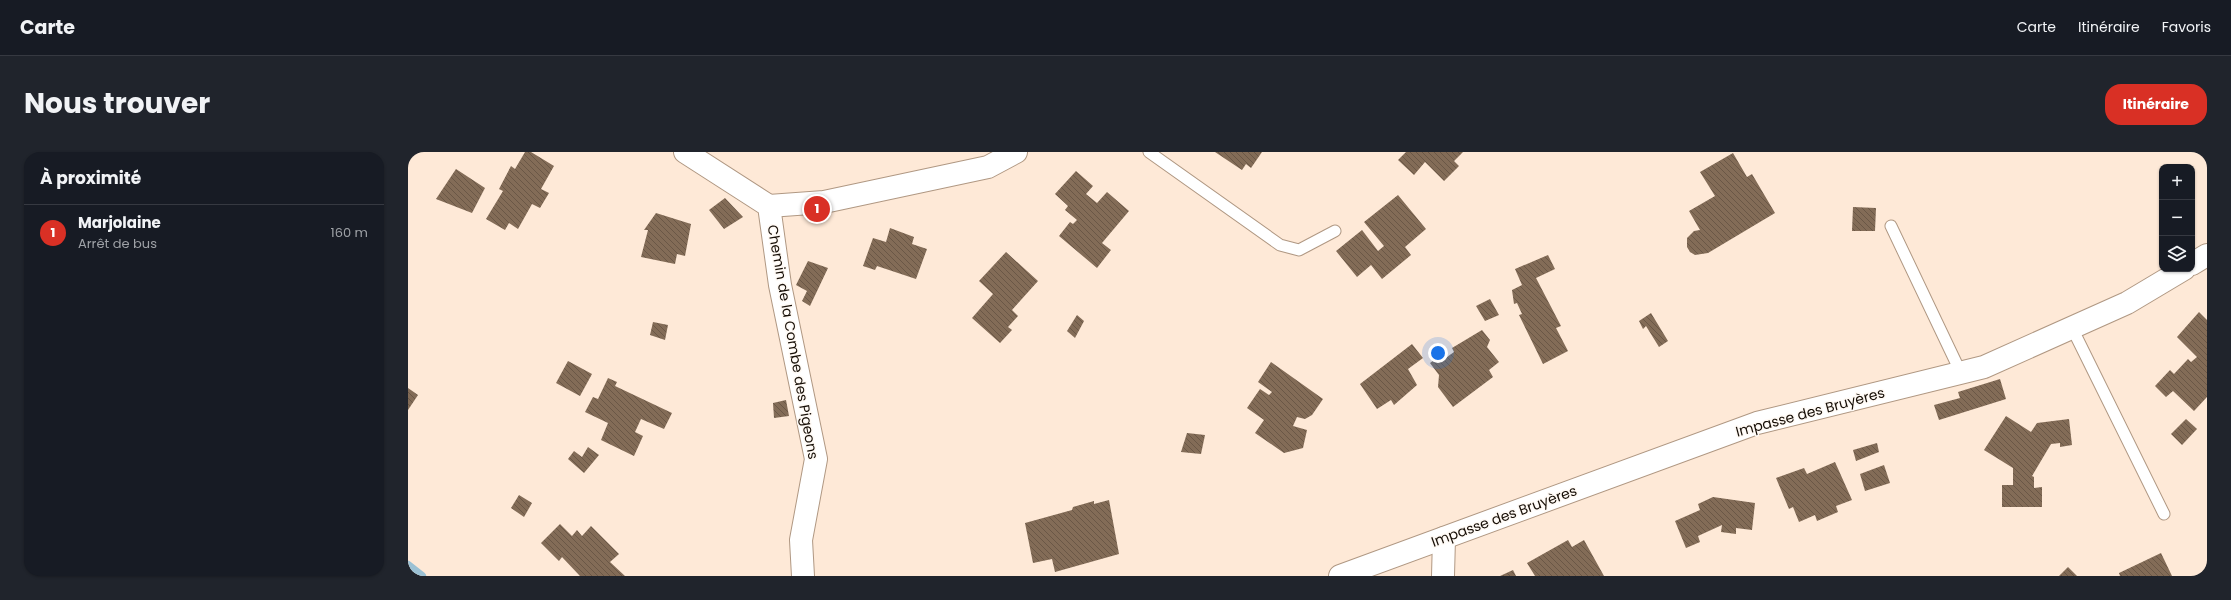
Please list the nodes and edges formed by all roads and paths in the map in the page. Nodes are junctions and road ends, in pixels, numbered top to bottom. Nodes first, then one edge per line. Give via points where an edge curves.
1 (685, 152) edge
2 (1016, 152) edge
3 (1149, 152) edge
4 (769, 206) junction
5 (1891, 226) dead end
6 (1335, 231) dead end
7 (2207, 256) edge
8 (2195, 262) edge
9 (2179, 272) edge
10 (2072, 328) junction
11 (1961, 373) junction
12 (2164, 514) dead end
13 (1444, 538) junction
14 (803, 576) edge
15 (1340, 576) edge
16 (1443, 576) edge

1 - 4 street, Chemin de la Combe des Pigeons
2 - 4 street via 988,167 824,202
3 - 6 lane via 1280,245 1299,250
4 - 14 street, Chemin de la Combe des Pigeons via 780,284 816,459 801,540
5 - 11 lane
7 - 8 street
9 - 10 street, Impasse des Bruyères via 2127,303
10 - 11 street, Impasse des Bruyères via 1984,367
10 - 12 lane
11 - 13 street, Impasse des Bruyères via 1757,424
13 - 15 street, Impasse des Bruyères
13 - 16 street

